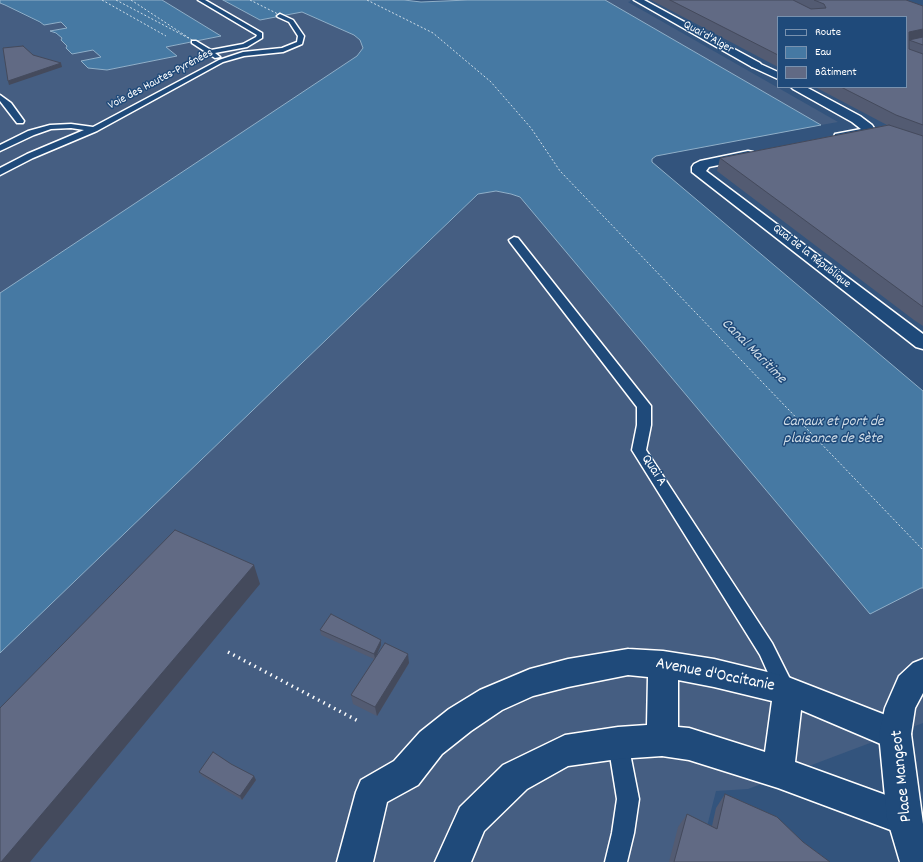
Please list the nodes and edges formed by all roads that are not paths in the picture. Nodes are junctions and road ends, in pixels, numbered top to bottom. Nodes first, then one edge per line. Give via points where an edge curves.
1 (201, 0) edge
2 (638, 0) edge
3 (280, 16) dead end
4 (194, 42) dead end
5 (210, 52) junction
6 (221, 61) junction
7 (773, 62) edge
8 (756, 64) junction
9 (777, 75) edge
10 (799, 88) edge
11 (0, 97) edge
12 (20, 121) dead end
13 (868, 128) junction
14 (94, 129) junction
15 (884, 131) edge
16 (828, 140) edge
17 (0, 148) edge
18 (764, 152) edge
19 (0, 172) edge
20 (514, 240) dead end
21 (923, 343) edge
22 (663, 664) junction
23 (923, 673) edge
24 (787, 690) junction
25 (895, 734) junction
26 (662, 740) junction
27 (618, 743) junction
28 (778, 772) junction
29 (914, 822) edge
30 (355, 862) edge
31 (453, 862) edge
32 (616, 862) edge
33 (918, 862) edge

1 - 5 lane via 260,34 259,38 245,46
2 - 8 street, Quai d'Alger
3 - 6 lane, Voie des Hautes-Pyrénées via 291,22 301,36 300,44 283,50 243,54
4 - 5 lane
5 - 6 lane
6 - 14 lane, Voie des Hautes-Pyrénées
7 - 8 street
8 - 9 street, Quai d'Alger
10 - 13 street
11 - 12 lane
13 - 15 street
13 - 16 street via 862,133
14 - 17 lane via 50,127
14 - 19 lane, Voie des Hautes-Pyrénées via 30,156
18 - 21 street, Quai de la République via 705,164 698,167 699,172
20 - 24 lane, Quai A via 644,406 644,425 639,450 766,649
22 - 24 street, Avenue d'Occitanie
22 - 26 street
22 - 30 street, Avenue d'Occitanie via 628,662 568,673 530,683 491,700 431,743 406,773 373,792
23 - 25 street, Place Mangeot via 910,686 900,708
24 - 25 street, Avenue d'Occitanie
24 - 28 street
25 - 29 street, Place Mangeot
26 - 27 street
26 - 28 street via 689,744
27 - 31 street via 565,752 515,777 472,819
27 - 32 lane via 628,799
28 - 29 street
29 - 33 street, Place Mangeot

